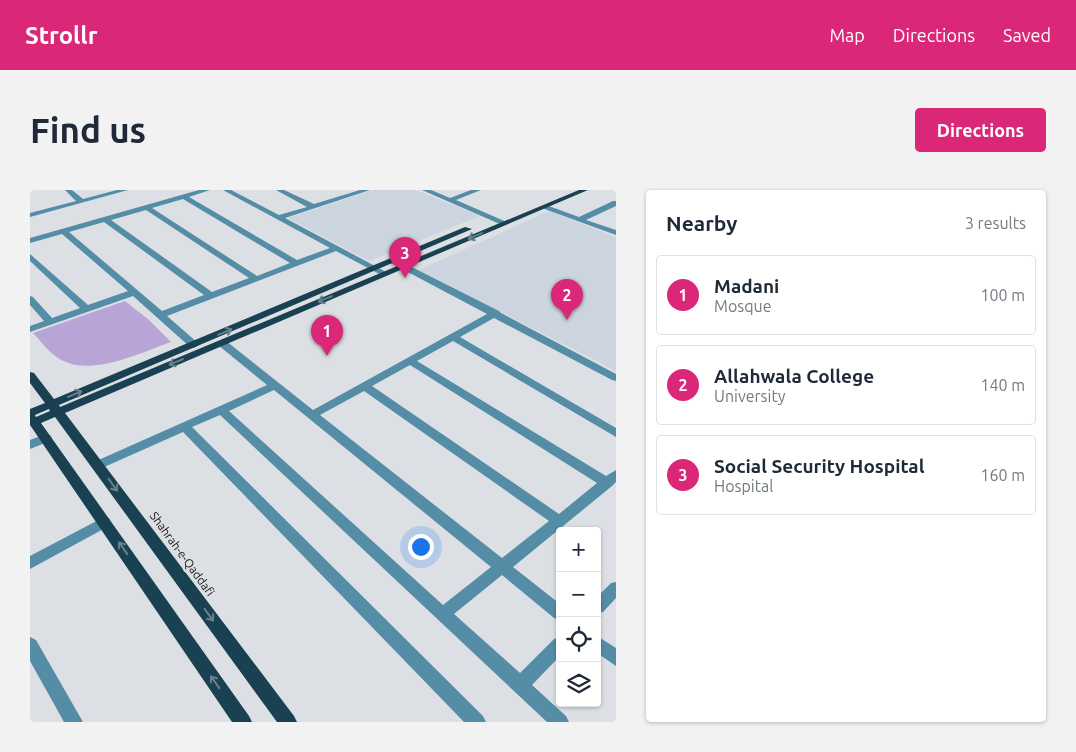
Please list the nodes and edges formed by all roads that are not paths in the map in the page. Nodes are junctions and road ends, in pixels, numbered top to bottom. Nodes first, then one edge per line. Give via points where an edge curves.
1 (68, 190) edge
2 (122, 190) edge
3 (207, 190) edge
4 (226, 190) edge
5 (280, 190) edge
6 (335, 190) edge
7 (366, 190) edge
8 (425, 190) edge
9 (477, 190) edge
10 (564, 190) edge
11 (584, 190) edge
12 (347, 196) junction
13 (184, 197) junction
14 (450, 200) junction
15 (82, 201) junction
16 (616, 203) edge
17 (312, 207) junction
18 (146, 208) junction
19 (543, 208) junction
20 (30, 215) edge
21 (278, 218) junction
22 (494, 219) junction
23 (104, 220) junction
24 (580, 220) junction
25 (504, 223) junction
26 (63, 231) junction
27 (616, 233) edge
28 (30, 241) edge
29 (337, 248) junction
30 (30, 256) edge
31 (392, 260) junction
32 (296, 264) junction
33 (403, 266) junction
34 (374, 268) junction
35 (386, 274) junction
36 (256, 279) junction
37 (134, 292) junction
38 (211, 296) junction
39 (30, 299) edge
40 (87, 308) junction
41 (496, 314) junction
42 (162, 315) junction
43 (50, 322) junction
44 (30, 329) edge
45 (453, 337) junction
46 (222, 343) junction
47 (194, 345) junction
48 (410, 361) junction
49 (30, 375) edge
50 (616, 378) edge
51 (275, 385) junction
52 (364, 386) junction
53 (53, 408) junction
54 (221, 410) junction
55 (312, 415) junction
56 (31, 417) edge
57 (184, 426) junction
58 (616, 433) edge
59 (46, 438) junction
60 (30, 445) edge
61 (98, 466) junction
62 (611, 479) edge
63 (560, 521) junction
64 (104, 522) junction
65 (30, 563) edge
66 (503, 567) junction
67 (616, 588) edge
68 (601, 603) edge
69 (556, 610) edge
70 (442, 614) junction
71 (30, 645) edge
72 (601, 646) edge
73 (556, 648) edge
74 (616, 658) edge
75 (520, 685) junction
76 (74, 722) edge
77 (243, 722) edge
78 (288, 722) edge
79 (477, 722) edge
80 (560, 722) edge

1 - 15 street
2 - 15 street
3 - 13 street
4 - 21 street
5 - 17 street
6 - 12 street
7 - 12 street
8 - 14 street
9 - 14 street
10 - 22 main road
11 - 19 main road
12 - 17 street
13 - 18 street
13 - 32 street
14 - 22 street
15 - 20 street via 37,210
16 - 24 street
17 - 21 street
18 - 23 street
18 - 36 street
19 - 24 street
19 - 25 main road
21 - 29 street
22 - 25 street
22 - 31 main road
23 - 26 street
23 - 38 street
24 - 27 street
25 -> 33 main road
26 - 28 street
26 - 37 street
29 - 32 street
29 - 34 street
30 - 40 street
31 - 33 street
31 - 34 main road
32 - 36 street
33 - 35 main road
33 - 41 street
34 - 35 street
47 -> 34 main road
35 -> 46 main road
36 - 38 street
37 - 40 street
37 - 42 street
38 - 42 street
39 - 43 street
40 - 43 street
41 - 45 street
41 - 50 street
42 - 47 street
43 - 44 street
45 - 48 street
45 - 58 street
46 - 51 street
46 -> 53 main road
53 -> 47 main road
48 - 52 street
48 - 62 street
49 - 53 main road, Shahrah-e-Qaddafi
51 - 54 street
51 - 55 street
52 - 55 street
52 - 63 street
53 - 56 main road
53 - 61 main road, Shahrah-e-Qaddafi
54 - 57 street
54 - 70 street
55 - 66 street
56 - 59 main road
57 - 61 street
57 - 79 street
59 - 60 street
59 - 64 main road
61 -> 78 main road, Shahrah-e-Qaddafi
62 - 63 street
63 - 66 street
64 - 65 street
77 -> 64 main road
66 - 69 street
66 - 70 street
67 - 68 street
70 - 75 street
71 - 76 street
72 - 74 street
73 - 75 street
75 - 80 street

